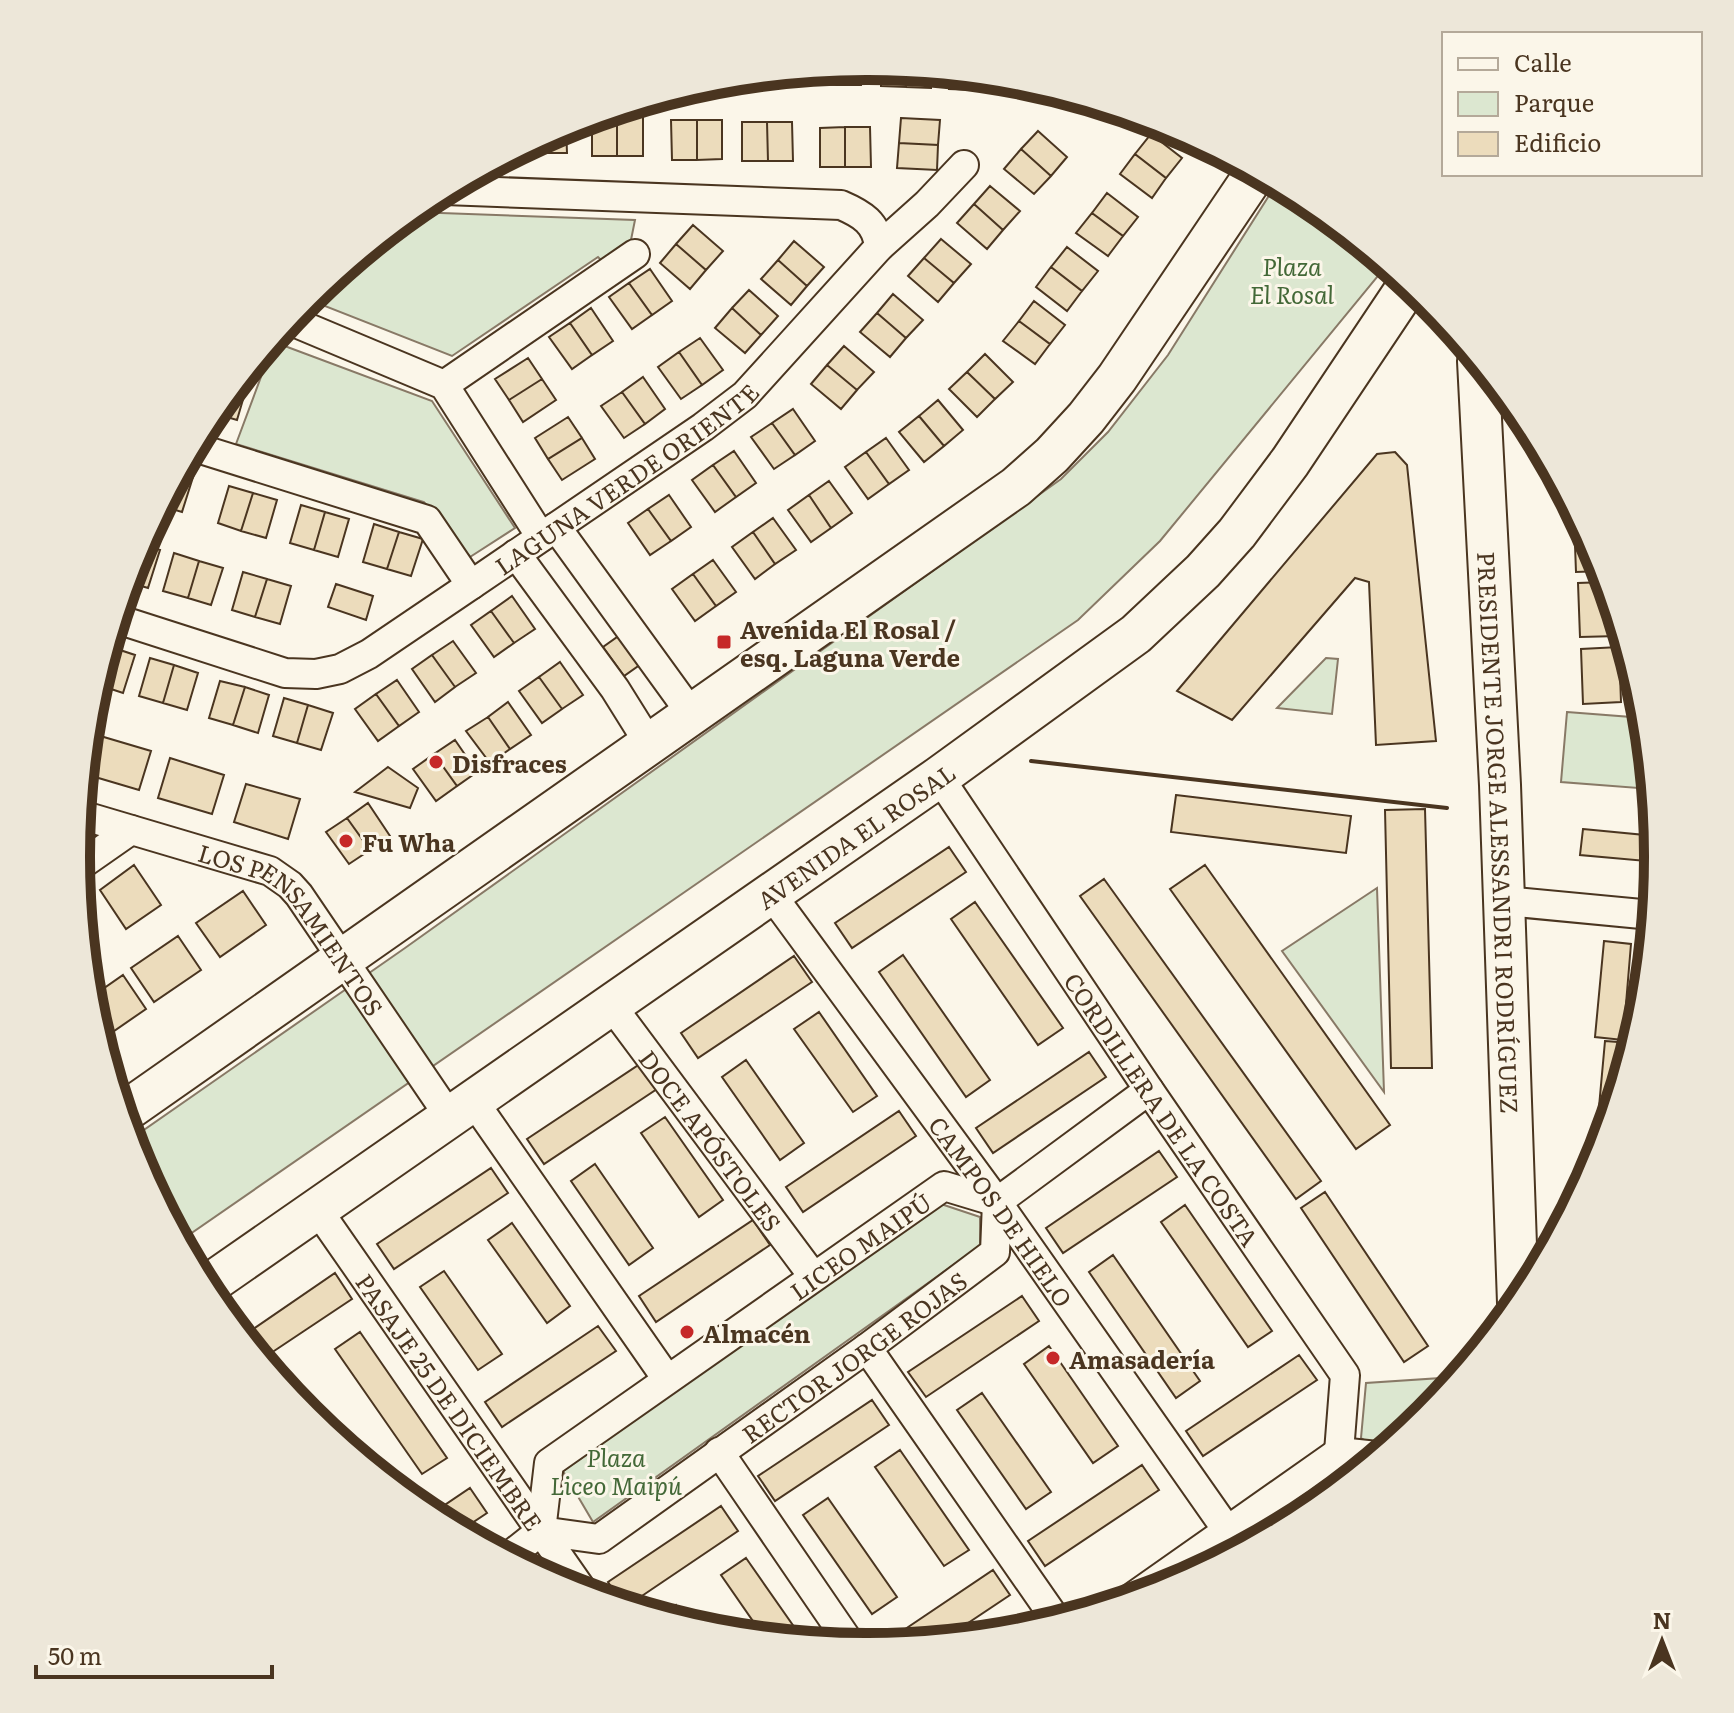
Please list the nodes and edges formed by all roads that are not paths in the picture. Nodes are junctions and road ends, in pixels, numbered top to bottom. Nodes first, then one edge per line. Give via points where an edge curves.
1 (964, 165) dead end
2 (1250, 181) edge
3 (468, 191) edge
4 (879, 247) junction
5 (635, 254) dead end
6 (1402, 294) edge
7 (301, 325) edge
8 (1479, 379) edge
9 (444, 385) junction
10 (206, 451) edge
11 (549, 532) junction
12 (516, 554) junction
13 (471, 585) junction
14 (127, 622) edge
15 (693, 716) junction
16 (650, 745) junction
17 (939, 777) junction
18 (92, 818) edge
19 (131, 830) junction
20 (90, 859) edge
21 (771, 894) junction
22 (1505, 901) junction
23 (1641, 914) edge
24 (344, 959) junction
25 (611, 1005) junction
26 (1149, 1090) junction
27 (132, 1107) edge
28 (461, 1108) junction
29 (997, 1202) junction
30 (317, 1209) junction
31 (1524, 1269) edge
32 (813, 1276) junction
33 (216, 1279) edge
34 (867, 1348) junction
35 (667, 1379) junction
36 (719, 1452) junction
37 (1339, 1452) junction
38 (1362, 1454) edge
39 (1227, 1530) junction
40 (541, 1531) junction
41 (517, 1550) edge
42 (1167, 1573) edge
43 (571, 1574) edge
44 (1050, 1611) edge
45 (842, 1632) edge

1 - 4 street, LAGUNA VERDE ORIENTE
2 - 15 street via 1117,378 1052,455 978,516
3 - 4 street via 841,205 872,225
4 - 11 street, LAGUNA VERDE ORIENTE via 745,395
5 - 9 street
6 - 17 street, AVENIDA EL ROSAL via 1264,498 1203,571 1136,634
7 - 9 street
8 - 22 street, PRESIDENTE JORGE ALESSANDRI RODRÍGUEZ
9 - 11 street
10 - 13 street via 427,520
11 - 12 street, LAGUNA VERDE ORIENTE
11 - 15 street
12 - 13 street, LAGUNA VERDE ORIENTE
12 - 16 street
13 - 14 street, LAGUNA VERDE ORIENTE via 369,654 316,674 285,673
15 - 16 street
16 - 24 street
17 - 21 street, AVENIDA EL ROSAL
17 - 26 street, CORDILLERA DE LA COSTA
18 - 19 street, LOS PENSAMIENTOS
19 - 20 street
19 - 24 street, LOS PENSAMIENTOS via 270,871 299,895
21 - 25 street, AVENIDA EL ROSAL
21 - 29 street, CAMPOS DE HIELO
22 - 23 street
22 - 31 street, PRESIDENTE JORGE ALESSANDRI RODRÍGUEZ
24 - 27 street
24 - 28 street, LOS PENSAMIENTOS
25 - 28 street, AVENIDA EL ROSAL
25 - 32 street, DOCE APÓSTOLES
26 - 29 street
26 - 37 street, CORDILLERA DE LA COSTA via 1345,1375
28 - 30 street, AVENIDA EL ROSAL
28 - 35 street, LOS PENSAMIENTOS
29 - 32 street, LICEO MAIPÚ via 944,1186
29 - 34 street, RECTOR JORGE ROJAS via 995,1252
29 - 39 street, CAMPOS DE HIELO
30 - 33 street, AVENIDA EL ROSAL
30 - 40 street, PASAJE 25 DE DICIEMBRE
32 - 35 street, LICEO MAIPÚ
34 - 36 street, RECTOR JORGE ROJAS
34 - 44 street
35 - 40 street, LICEO MAIPÚ via 549,1463
36 - 40 street, RECTOR JORGE ROJAS via 599,1539
36 - 45 street
37 - 38 street
37 - 39 street
39 - 42 street
40 - 41 street
40 - 43 street, PASAJE 25 DE DICIEMBRE

